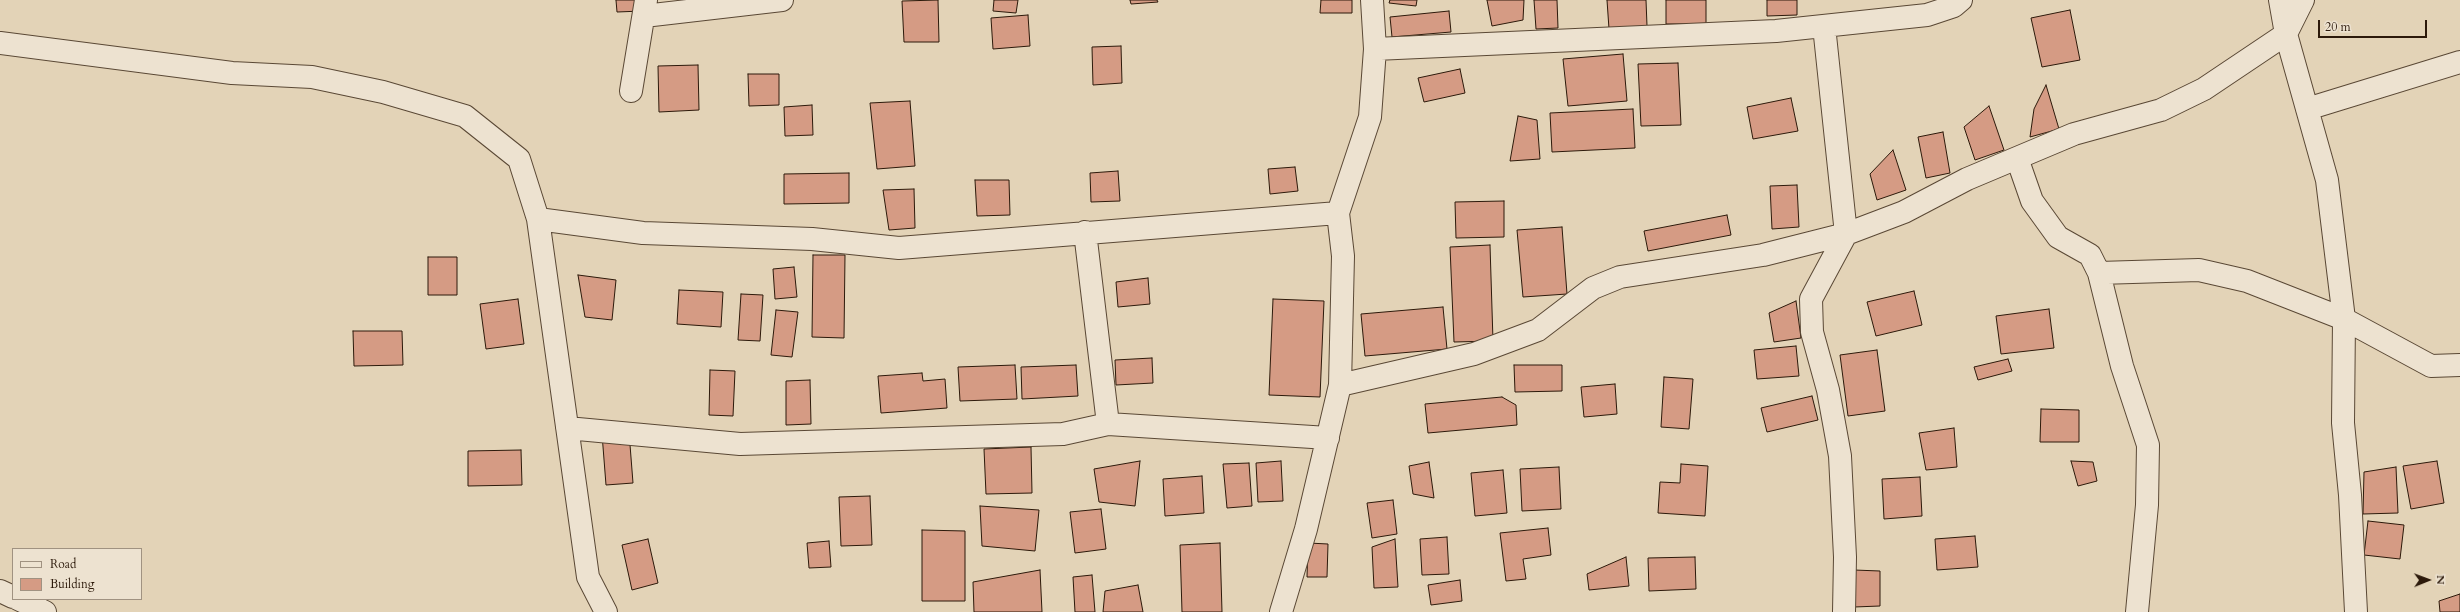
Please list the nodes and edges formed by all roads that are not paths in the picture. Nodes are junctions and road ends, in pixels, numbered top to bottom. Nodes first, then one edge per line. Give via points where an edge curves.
1 (782, 0) edge
2 (1372, 0) edge
3 (1961, 0) edge
4 (2280, 0) edge
5 (2303, 0) edge
6 (645, 8) edge
7 (1824, 26) junction
8 (2286, 34) junction
9 (0, 43) edge
10 (1375, 49) junction
11 (2460, 62) edge
12 (631, 92) dead end
13 (2307, 109) junction
14 (2017, 158) junction
15 (1338, 213) junction
16 (538, 219) junction
17 (1085, 232) junction
18 (1846, 234) junction
19 (2099, 273) junction
20 (2344, 320) junction
21 (2460, 365) edge
22 (1340, 385) junction
23 (1108, 424) junction
24 (567, 428) junction
25 (1328, 438) junction
26 (0, 591) edge
27 (12, 597) edge
28 (20, 600) edge
29 (45, 612) edge
30 (606, 612) edge
31 (1281, 612) edge
32 (1844, 612) edge
33 (2137, 612) edge
34 (2356, 612) edge

1 - 6 street
2 - 10 street
3 - 7 street via 1954,6 1927,15
4 - 8 street
5 - 8 street
6 - 12 street
7 - 10 street via 1776,31
7 - 18 street
8 - 13 street
8 - 14 street via 2204,89 2161,110 2074,134
9 - 16 street via 232,73 312,77 383,92 450,111 465,116 519,159
10 - 15 street via 1370,117
11 - 13 street
13 - 20 street via 2327,180
14 - 18 street via 1967,178 1904,212
14 - 19 street via 2032,201 2058,236 2090,255
15 - 17 street
15 - 22 street via 1343,256
16 - 17 street via 643,234 812,239 899,248
16 - 24 street
17 - 23 street
18 - 22 street via 1763,255 1620,277 1593,288 1538,330 1474,354
18 - 32 street via 1811,299 1812,332 1828,390 1840,456 1845,557
19 - 20 street via 2199,270 2247,281
19 - 33 street via 2122,366 2148,445 2147,505
20 - 21 street via 2431,366
20 - 34 street via 2342,423 2350,495
22 - 25 street
23 - 24 street via 1063,434 740,444
23 - 25 street
24 - 30 street via 588,577
25 - 31 street via 1306,529
26 - 27 street
28 - 29 street

